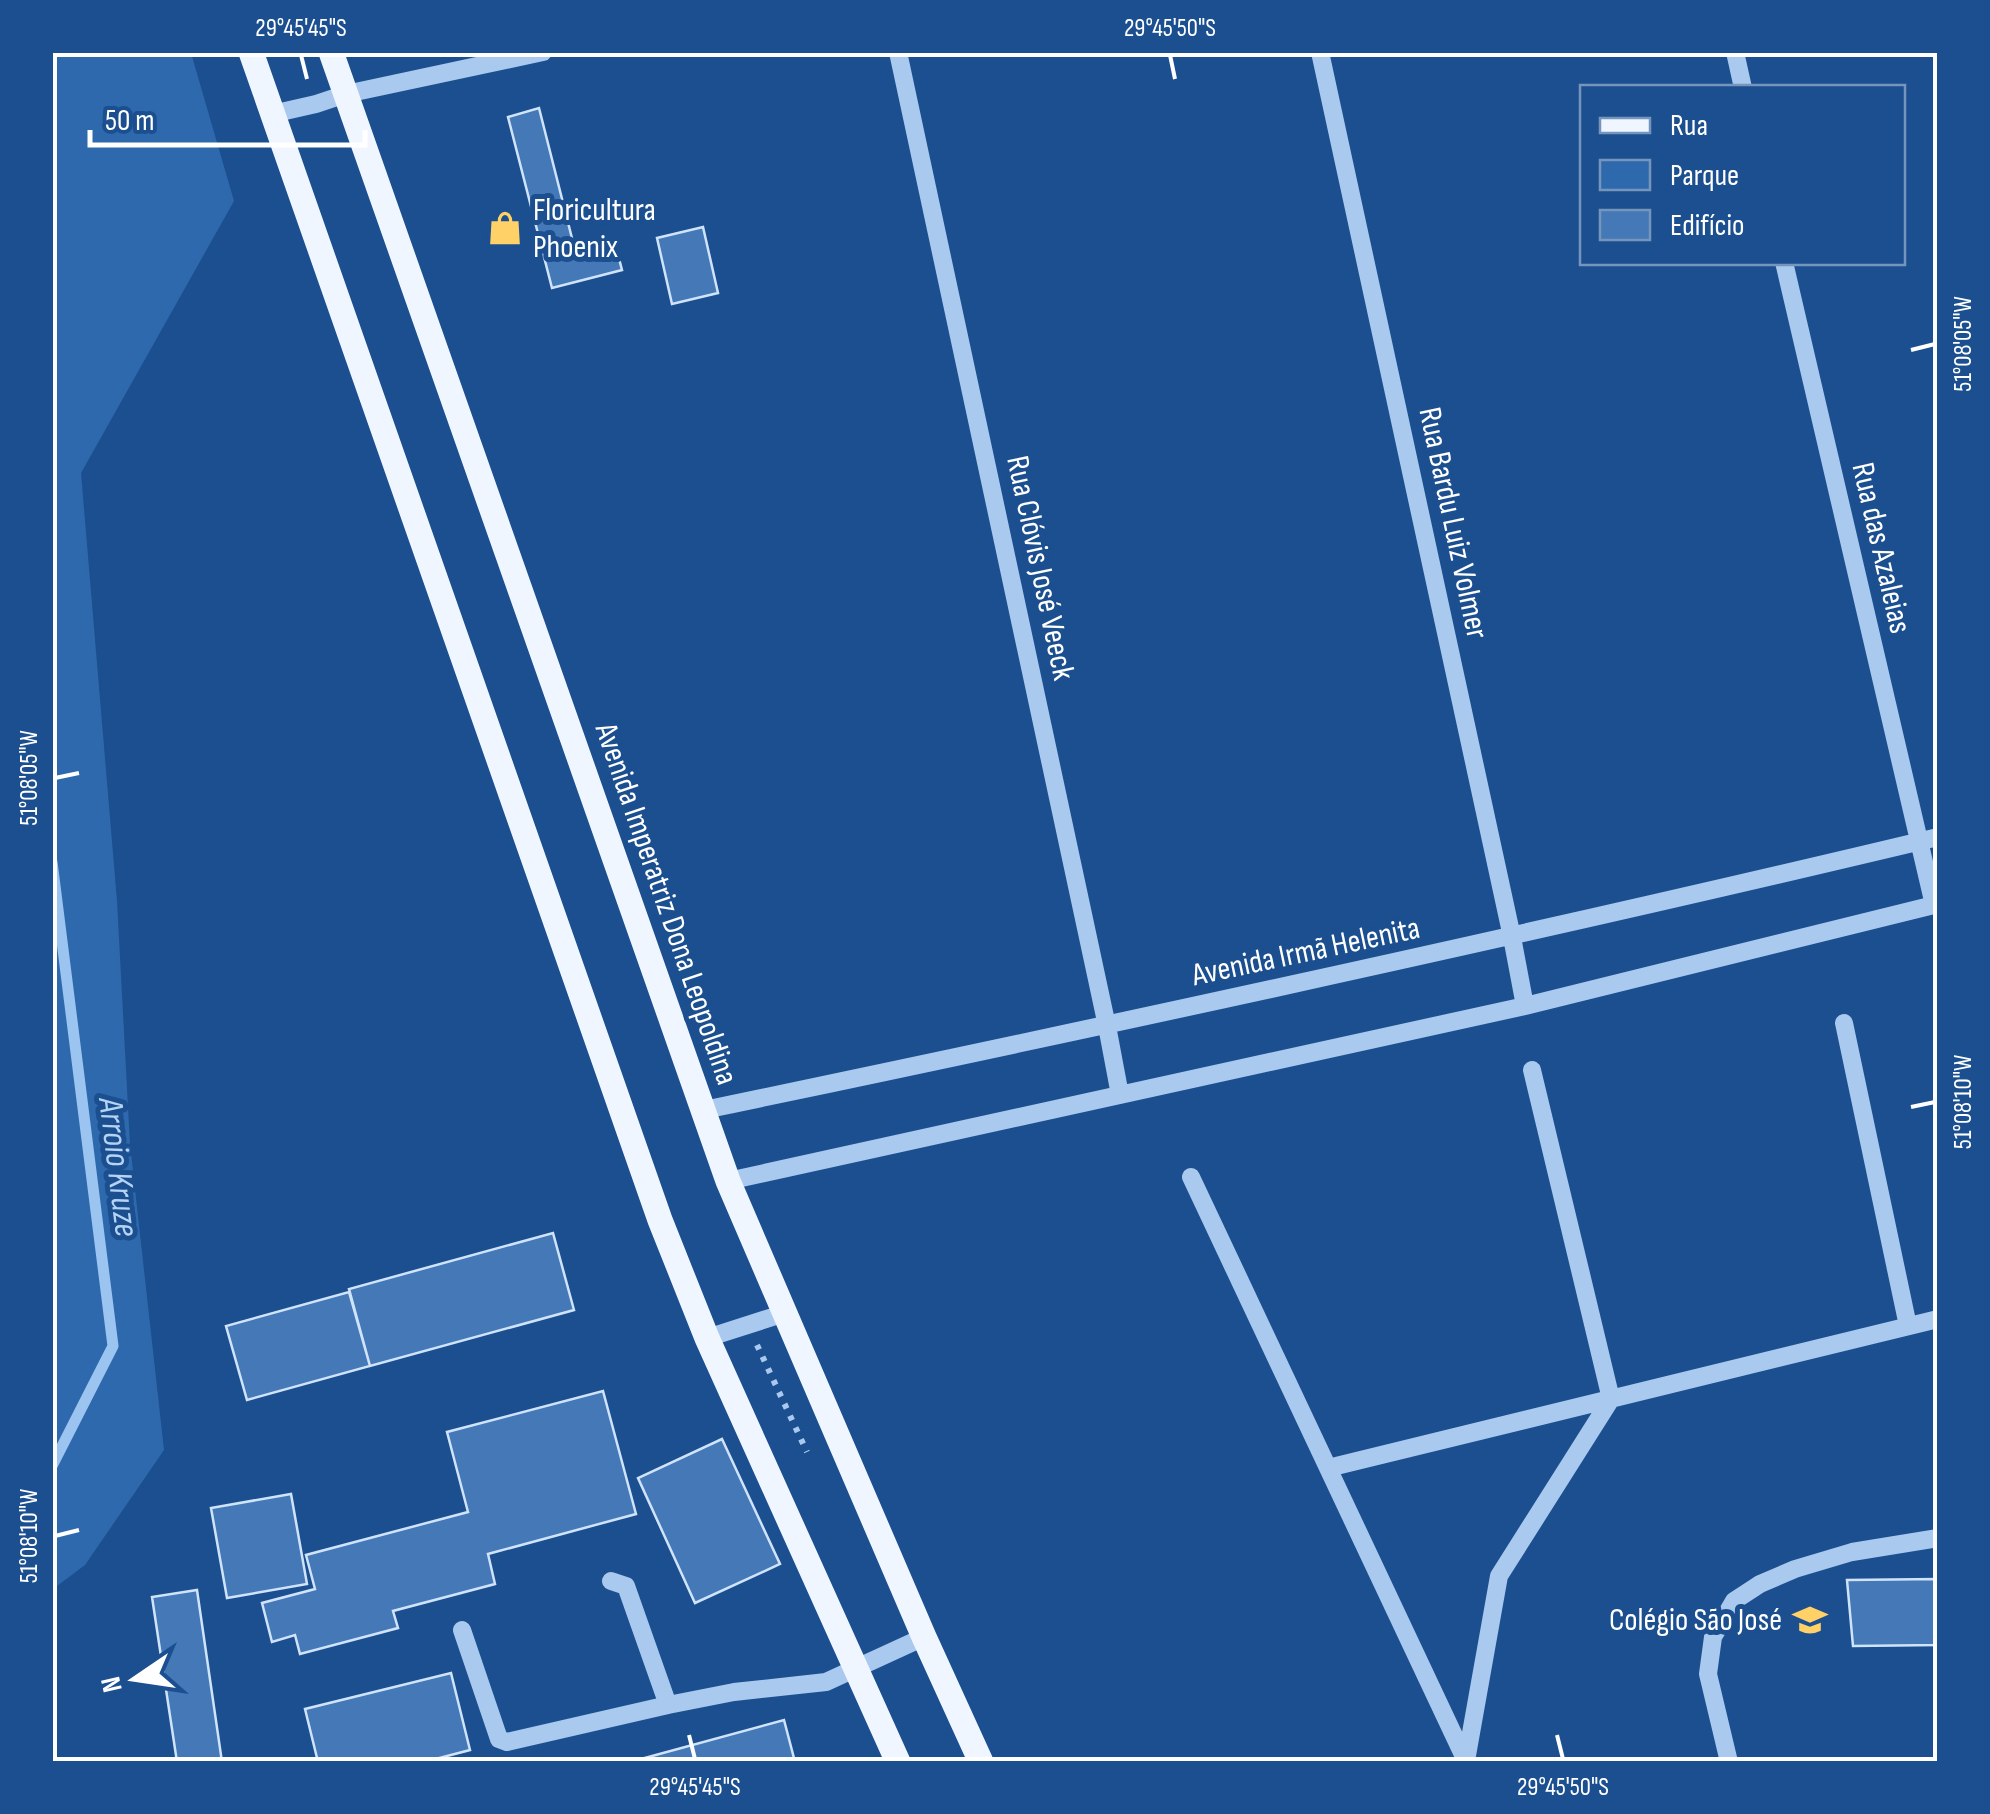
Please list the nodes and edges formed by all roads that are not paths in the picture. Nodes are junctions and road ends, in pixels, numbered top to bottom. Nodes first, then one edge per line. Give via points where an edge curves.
1 (250, 52) edge
2 (331, 52) edge
3 (543, 52) edge
4 (898, 52) edge
5 (1320, 52) edge
6 (1735, 52) edge
7 (1742, 85) edge
8 (346, 94) junction
9 (272, 114) junction
10 (1785, 265) edge
11 (1928, 840) edge
12 (1936, 904) edge
13 (1512, 937) junction
14 (1525, 1006) junction
15 (1844, 1023) dead end
16 (1108, 1026) junction
17 (1532, 1070) dead end
18 (1120, 1096) junction
19 (704, 1110) junction
20 (1191, 1177) dead end
21 (728, 1180) junction
22 (785, 1312) junction
23 (1938, 1319) edge
24 (1908, 1326) junction
25 (707, 1338) junction
26 (1610, 1399) junction
27 (1328, 1468) junction
28 (1938, 1538) edge
29 (611, 1581) dead end
30 (462, 1630) dead end
31 (924, 1637) junction
32 (856, 1670) junction
33 (668, 1705) junction
34 (1466, 1761) edge
35 (898, 1762) edge
36 (980, 1762) edge
37 (1729, 1762) edge

1 - 9 main road
2 - 8 main road, Avenida Imperatriz Dona Leopoldina
3 - 8 street
4 - 16 street, Rua Clóvis José Veeck
5 - 13 street, Rua Bardu Luiz Volmer
6 - 7 street
8 - 9 street
8 - 19 main road, Avenida Imperatriz Dona Leopoldina
9 - 25 main road
10 - 11 street, Rua das Azaleias
11 - 12 street, Rua das Azaleias
11 - 13 street, Avenida Irmã Helenita
12 - 14 street
13 - 14 street, Rua Bardu Luiz Volmer
13 - 16 street, Avenida Irmã Helenita
14 - 18 street
15 - 24 street
16 - 18 street, Rua Clóvis José Veeck
16 - 19 street, Avenida Irmã Helenita
17 - 26 street
18 - 21 street
19 - 21 main road, Avenida Imperatriz Dona Leopoldina
20 - 27 street
21 - 22 main road, Avenida Imperatriz Dona Leopoldina
22 - 25 street
22 - 31 main road, Avenida Imperatriz Dona Leopoldina
23 - 24 street
24 - 26 street
25 - 32 main road
26 - 27 street
26 - 34 street via 1500,1576
27 - 34 street
28 - 37 street via 1796,1568 1734,1602 1713,1637 1708,1674
29 - 33 street via 626,1586
30 - 33 street via 500,1739 507,1742
31 - 32 street
31 - 36 main road, Avenida Imperatriz Dona Leopoldina
32 - 33 street via 826,1682
32 - 35 main road

